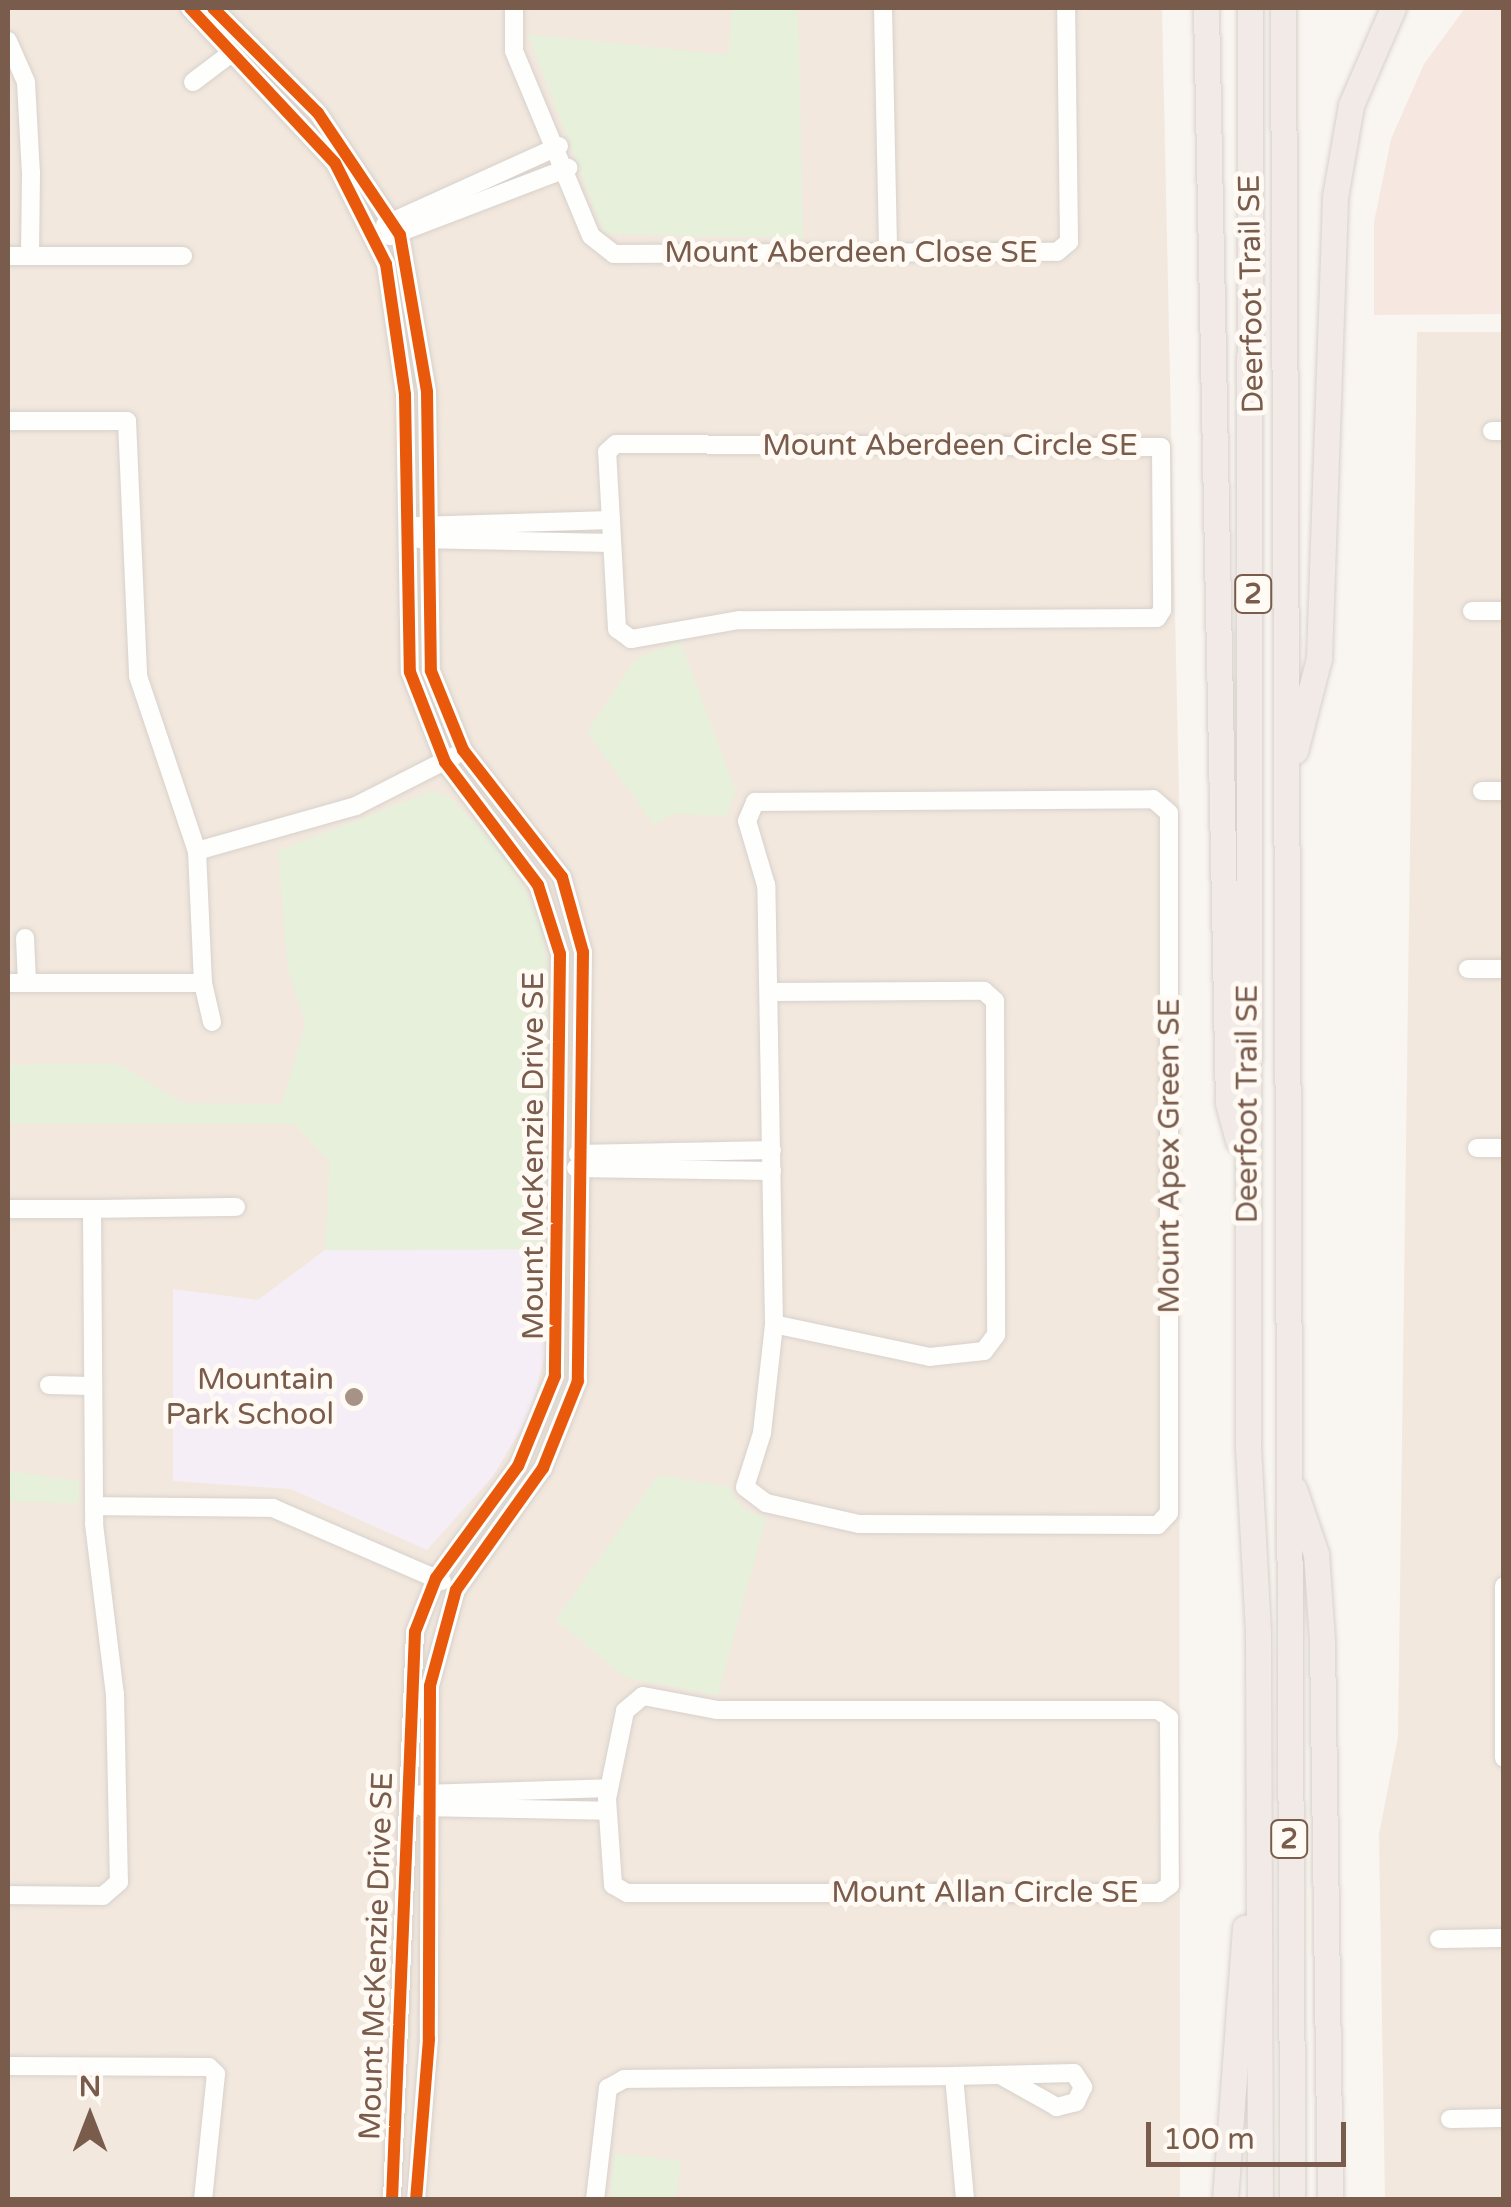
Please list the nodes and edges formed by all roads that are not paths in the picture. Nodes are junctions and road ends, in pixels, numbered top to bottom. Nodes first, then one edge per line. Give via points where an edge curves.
1 (190, 8) edge
2 (213, 8) edge
3 (514, 8) edge
4 (883, 8) edge
5 (1066, 8) edge
6 (1206, 8) edge
7 (1235, 8) edge
8 (1250, 8) edge
9 (1283, 8) edge
10 (1392, 8) edge
11 (8, 41) edge
12 (1249, 44) junction
13 (230, 54) junction
14 (192, 82) dead end
15 (560, 146) junction
16 (568, 168) junction
17 (395, 227) junction
18 (375, 236) junction
19 (888, 250) junction
20 (8, 256) edge
21 (30, 256) junction
22 (183, 256) dead end
23 (8, 421) edge
24 (611, 520) junction
25 (428, 522) junction
26 (407, 531) junction
27 (612, 543) junction
28 (427, 545) junction
29 (1472, 611) dead end
30 (1504, 611) edge
31 (463, 750) junction
32 (444, 762) junction
33 (1286, 790) junction
34 (1482, 791) dead end
35 (1504, 791) edge
36 (197, 851) junction
37 (25, 938) dead end
38 (1468, 969) dead end
39 (1504, 969) edge
40 (17, 982) edge
41 (202, 983) junction
42 (770, 992) junction
43 (212, 1022) dead end
44 (1477, 1148) dead end
45 (1504, 1148) edge
46 (772, 1150) junction
47 (586, 1151) junction
48 (562, 1162) junction
49 (772, 1171) junction
50 (586, 1172) junction
51 (1247, 1180) junction
52 (236, 1207) dead end
53 (8, 1209) edge
54 (92, 1210) junction
55 (774, 1324) junction
56 (49, 1385) dead end
57 (91, 1386) junction
58 (1289, 1479) junction
59 (94, 1506) junction
60 (436, 1578) junction
61 (1504, 1586) edge
62 (456, 1590) junction
63 (1504, 1758) edge
64 (608, 1788) junction
65 (430, 1789) junction
66 (408, 1801) junction
67 (431, 1810) junction
68 (606, 1811) junction
69 (1259, 1814) junction
70 (8, 1895) edge
71 (1504, 1938) edge
72 (1438, 1939) dead end
73 (8, 2066) edge
74 (1000, 2075) dead end
75 (954, 2076) junction
76 (1504, 2118) edge
77 (1450, 2119) dead end
78 (202, 2200) edge
79 (392, 2200) edge
80 (416, 2200) edge
81 (595, 2200) edge
82 (965, 2200) edge
83 (1225, 2200) edge
84 (1260, 2200) edge
85 (1292, 2200) edge
86 (1330, 2200) edge

1 - 13 street, Mount McKenzie Drive SE
2 - 17 street, Mount McKenzie Drive SE via 318,112
3 - 15 street, Mount Aberdeen Close SE via 514,51
4 - 19 street
5 - 19 street, Mount Aberdeen Close SE via 1070,242 1057,252
6 - 51 highway via 1228,1103
7 - 12 highway
8 - 12 highway, Deerfoot Trail SE / 2
9 - 33 highway, Deerfoot Trail SE / 2
10 - 33 highway via 1355,92 1335,196 1318,658
11 - 21 street via 26,82
12 - 51 highway, Deerfoot Trail SE / 2
13 - 14 street
13 - 18 street, Mount McKenzie Drive SE via 335,163
15 - 16 street, Mount Aberdeen Close SE
15 - 17 street
16 - 17 street
16 - 19 street, Mount Aberdeen Close SE via 591,236 614,254
17 - 18 street
17 - 25 street, Mount McKenzie Drive SE via 420,323
18 - 26 street, Mount McKenzie Drive SE via 399,326
20 - 21 street
21 - 22 street
23 - 36 street via 128,420 138,676
24 - 25 street
24 - 27 street, Mount Aberdeen Circle SE
24 - 27 street, Mount Aberdeen Circle SE via 607,452 616,444 1161,447 1158,618 739,620 631,639 617,629
25 - 26 street
25 - 28 street, Mount McKenzie Drive SE
26 - 28 street
26 - 32 street, Mount McKenzie Drive SE via 410,672
27 - 28 street
28 - 31 street, Mount McKenzie Drive SE via 432,671
29 - 30 street
31 - 32 street
31 - 47 street, Mount McKenzie Drive SE via 538,841 576,913
32 - 36 street via 356,806
32 - 48 street, Mount McKenzie Drive SE via 522,858 553,918
33 - 58 highway, Deerfoot Trail SE / 2
34 - 35 street
36 - 41 street
37 - 40 street
38 - 39 street
40 - 41 street
41 - 43 street
42 - 46 street, Mount Apex Green SE
42 - 55 street via 984,991 995,1020 996,1334 984,1351 883,1352
42 - 55 street, Mount Apex Green SE via 766,886 747,821 755,802 1153,799 1170,813 1169,1513 1158,1525 858,1524 766,1503 745,1487 762,1433
44 - 45 street
46 - 47 street
46 - 49 street, Mount Apex Green SE
47 - 48 street
47 - 50 street, Mount McKenzie Drive SE
48 - 50 street
48 - 60 street, Mount McKenzie Drive SE via 561,1335 543,1414 518,1466
49 - 50 street
49 - 55 street, Mount Apex Green SE
50 - 62 street, Mount McKenzie Drive SE via 583,1338 563,1430
51 - 69 highway, Deerfoot Trail SE / 2
52 - 54 street
53 - 54 street
54 - 57 street
56 - 57 street
57 - 59 street
58 - 85 highway, Deerfoot Trail SE / 2
58 - 86 highway via 1316,1554 1322,1640
59 - 60 street via 273,1508
59 - 70 street via 114,1694 119,1882 103,1896
60 - 62 street
60 - 66 street, Mount McKenzie Drive SE via 408,1686
61 - 63 street
62 - 65 street, Mount McKenzie Drive SE via 430,1686
64 - 65 street
64 - 68 street, Mount Allan Circle SE
64 - 68 street, Mount Allan Circle SE via 624,1711 643,1696 716,1710 1158,1710 1168,1718 1170,1885 1159,1893 627,1893 613,1885
65 - 66 street
65 - 67 street, Mount McKenzie Drive SE
66 - 67 street
66 - 79 street, Mount McKenzie Drive SE
67 - 68 street
67 - 80 street, Mount McKenzie Drive SE
69 - 83 highway
69 - 84 highway, Deerfoot Trail SE / 2
71 - 72 street
73 - 78 street via 209,2067 216,2074
74 - 75 street
75 - 81 street via 624,2079 608,2088
75 - 82 street
76 - 77 street

